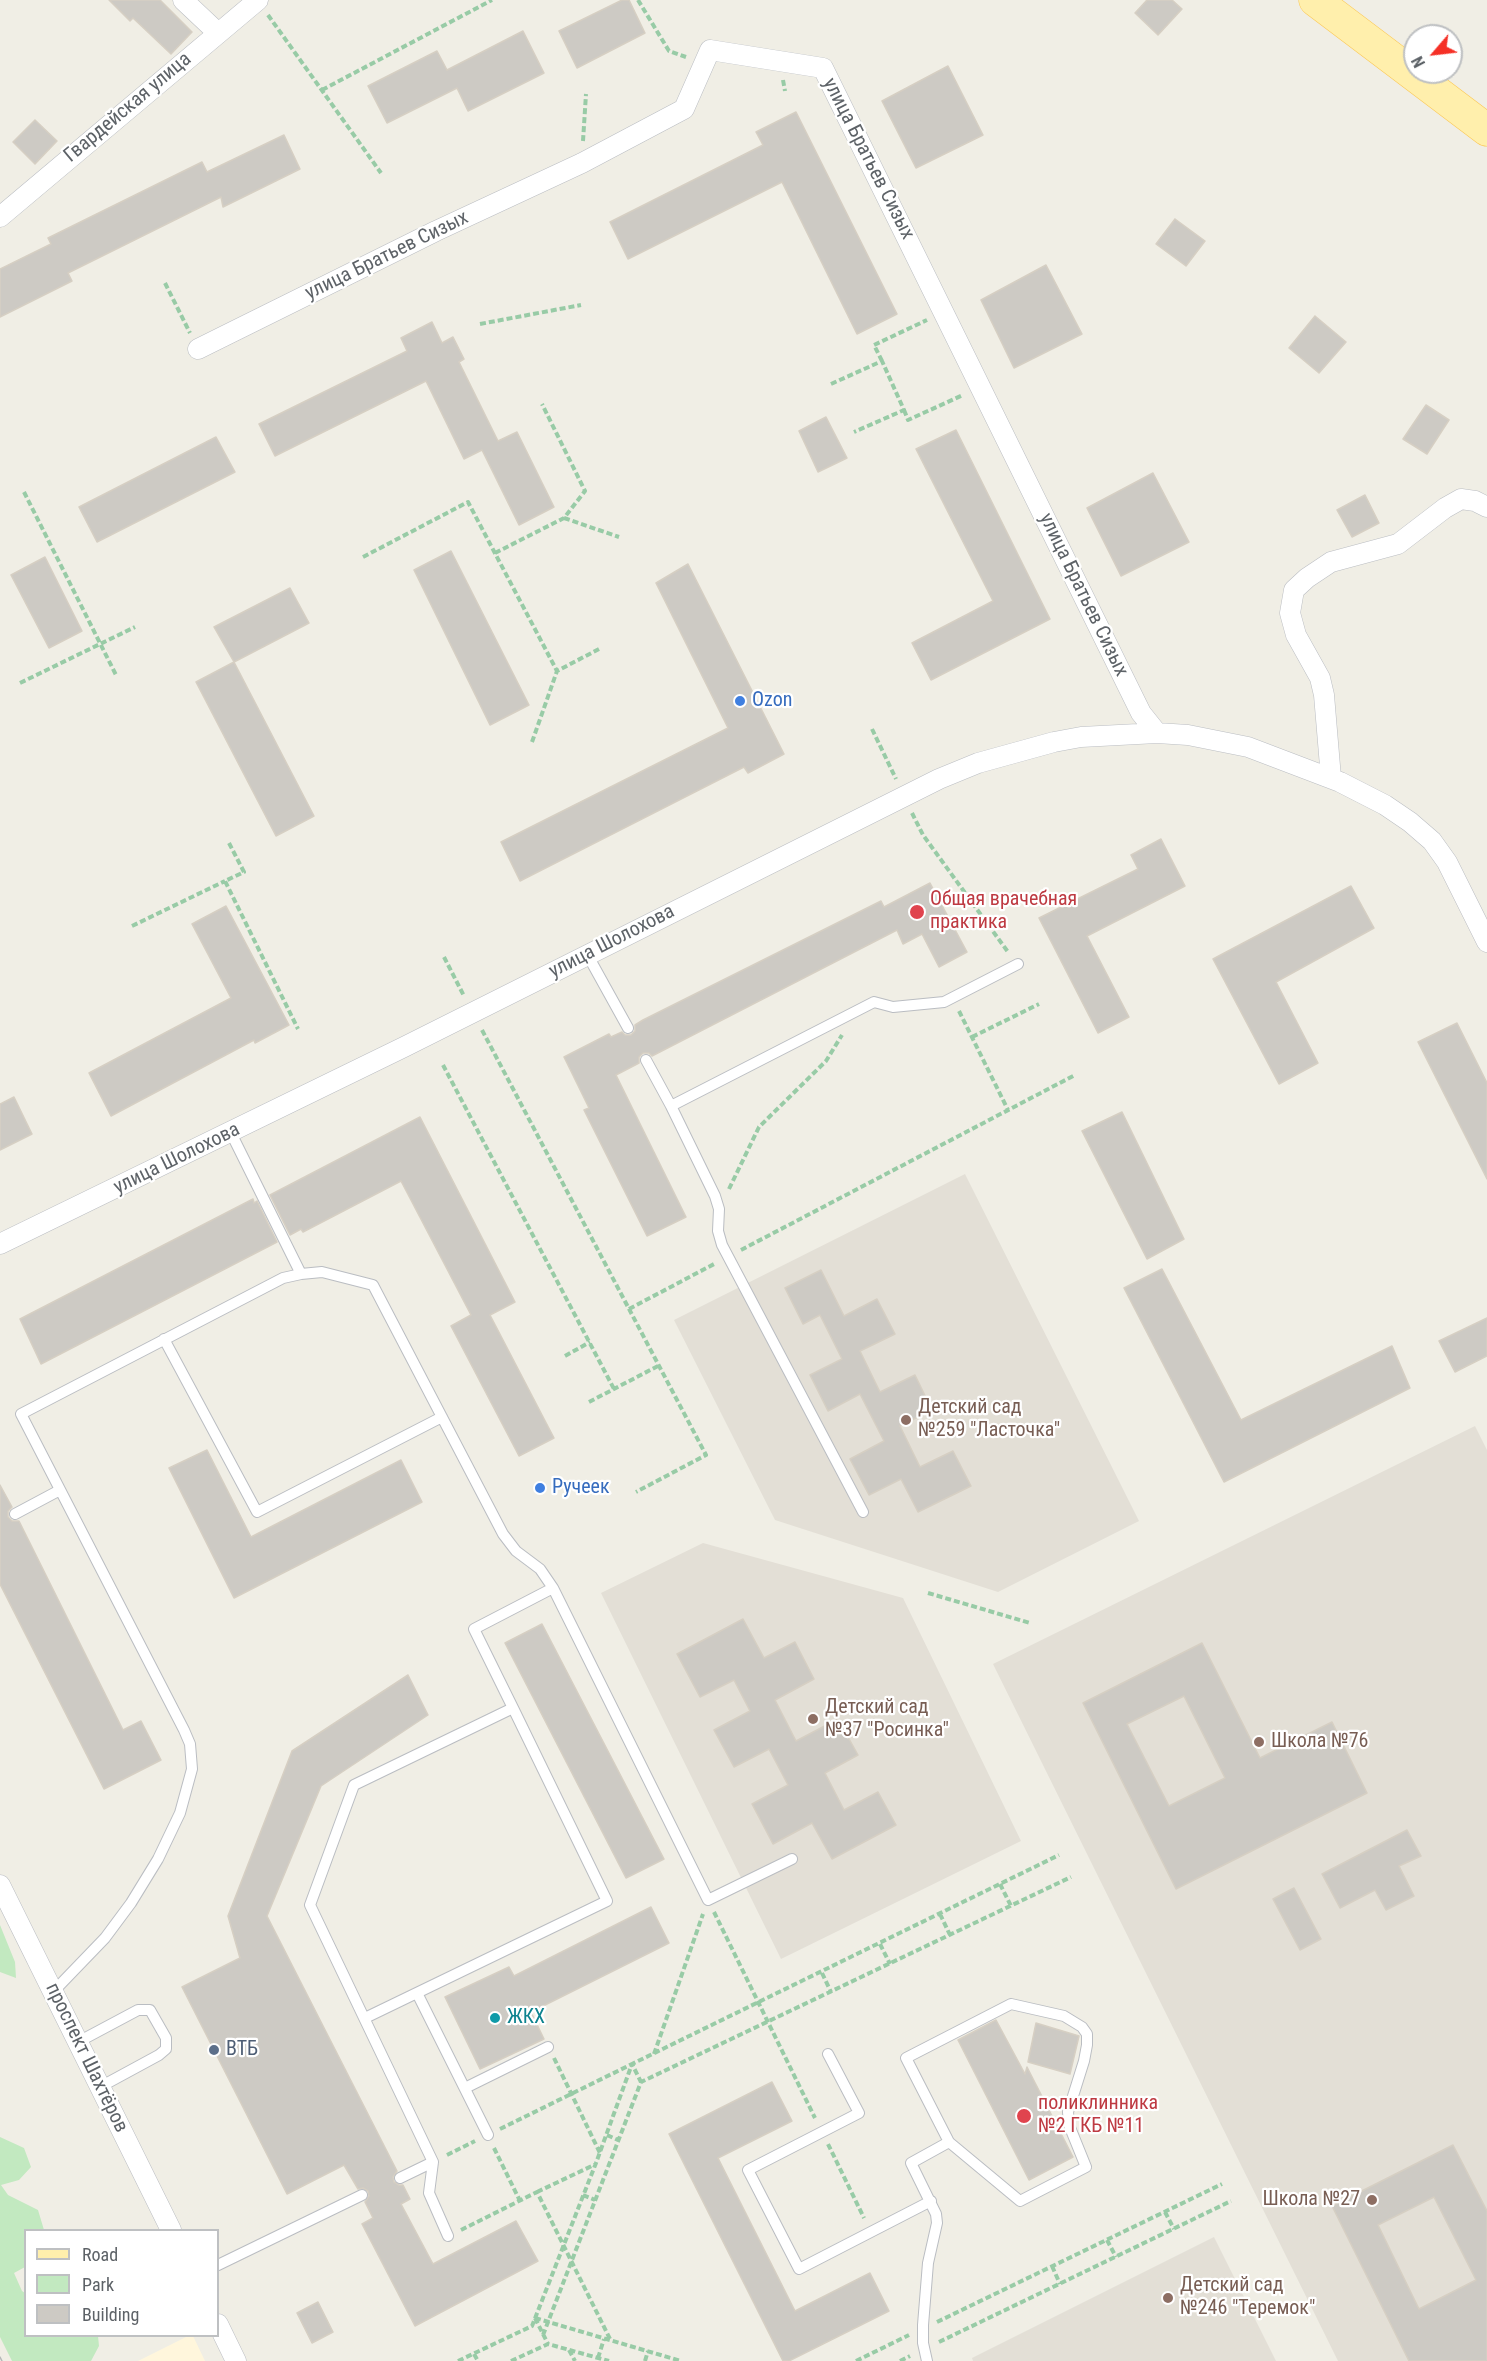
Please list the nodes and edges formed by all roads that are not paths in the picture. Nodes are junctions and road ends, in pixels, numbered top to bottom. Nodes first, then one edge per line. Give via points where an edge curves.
1 (183, 0) edge
2 (257, 0) edge
3 (1315, 0) edge
4 (218, 33) junction
5 (1487, 130) edge
6 (0, 217) edge
7 (198, 349) road end
8 (1487, 507) edge
9 (1156, 733) junction
10 (1331, 778) junction
11 (1487, 942) edge
12 (587, 954) junction
13 (1018, 964) road end
14 (628, 1028) dead end
15 (646, 1060) dead end
16 (671, 1106) junction
17 (231, 1133) junction
18 (0, 1244) edge
19 (301, 1274) junction
20 (164, 1339) junction
21 (442, 1417) junction
22 (60, 1490) junction
23 (863, 1512) dead end
24 (15, 1514) dead end
25 (553, 1588) junction
26 (513, 1708) junction
27 (792, 1859) dead end
28 (0, 1885) edge
29 (53, 1992) junction
30 (417, 1993) junction
31 (365, 2018) junction
32 (78, 2042) junction
33 (548, 2047) road end
34 (828, 2054) dead end
35 (100, 2087) junction
36 (465, 2088) junction
37 (488, 2135) road end
38 (949, 2142) junction
39 (433, 2162) junction
40 (400, 2178) dead end
41 (362, 2195) dead end
42 (931, 2201) junction
43 (171, 2229) edge
44 (448, 2236) road end
45 (219, 2265) edge
46 (219, 2326) edge
47 (236, 2361) edge
48 (927, 2361) edge

1 - 4 street
2 - 4 street, Гвардейская улица
3 - 5 main road
4 - 6 street, Гвардейская улица
7 - 9 street, улица Братьев Сизых via 582,163 684,109 710,50 823,68 1140,713
8 - 10 street via 1461,499 1398,544 1331,562 1294,590 1290,613 1296,635 1320,678 1324,695
9 - 10 street, улица Шолохова via 1248,747
9 - 12 street, улица Шолохова via 1054,742 939,778
10 - 11 street, улица Шолохова via 1385,805 1432,841 1448,862
12 - 14 lane
12 - 17 street, улица Шолохова
13 - 16 lane via 944,1002 893,1007 873,1002
15 - 16 lane
16 - 23 lane via 719,1209 718,1231 728,1257
17 - 18 street, улица Шолохова
17 - 19 lane
19 - 20 lane via 283,1278
19 - 21 lane via 322,1272 373,1285
20 - 21 lane via 258,1512
20 - 22 lane via 21,1414
21 - 25 lane via 502,1534 516,1551 540,1569
22 - 24 lane
22 - 29 lane via 190,1744 192,1768 180,1813 131,1903 105,1938
25 - 26 lane via 474,1629
25 - 27 lane via 708,1900
26 - 30 lane via 606,1901
26 - 31 lane via 354,1785 310,1905
28 - 29 street, проспект Шахтёров
29 - 32 street, проспект Шахтёров
30 - 31 lane
30 - 36 lane
31 - 39 lane
32 - 35 street, проспект Шахтёров
32 - 35 lane via 138,2010 150,2010 166,2038 166,2049 159,2055
33 - 36 lane
34 - 42 lane via 859,2113 748,2170 799,2269
35 - 43 street, проспект Шахтёров
36 - 37 lane
38 - 38 lane via 906,2058 1011,2004 1064,2016 1082,2027 1087,2045 1068,2112 1071,2131 1086,2167 1020,2201
38 - 42 lane via 911,2163
39 - 40 lane
39 - 44 lane via 429,2193
41 - 45 lane
42 - 48 lane via 937,2223 930,2250 923,2328
46 - 47 street

